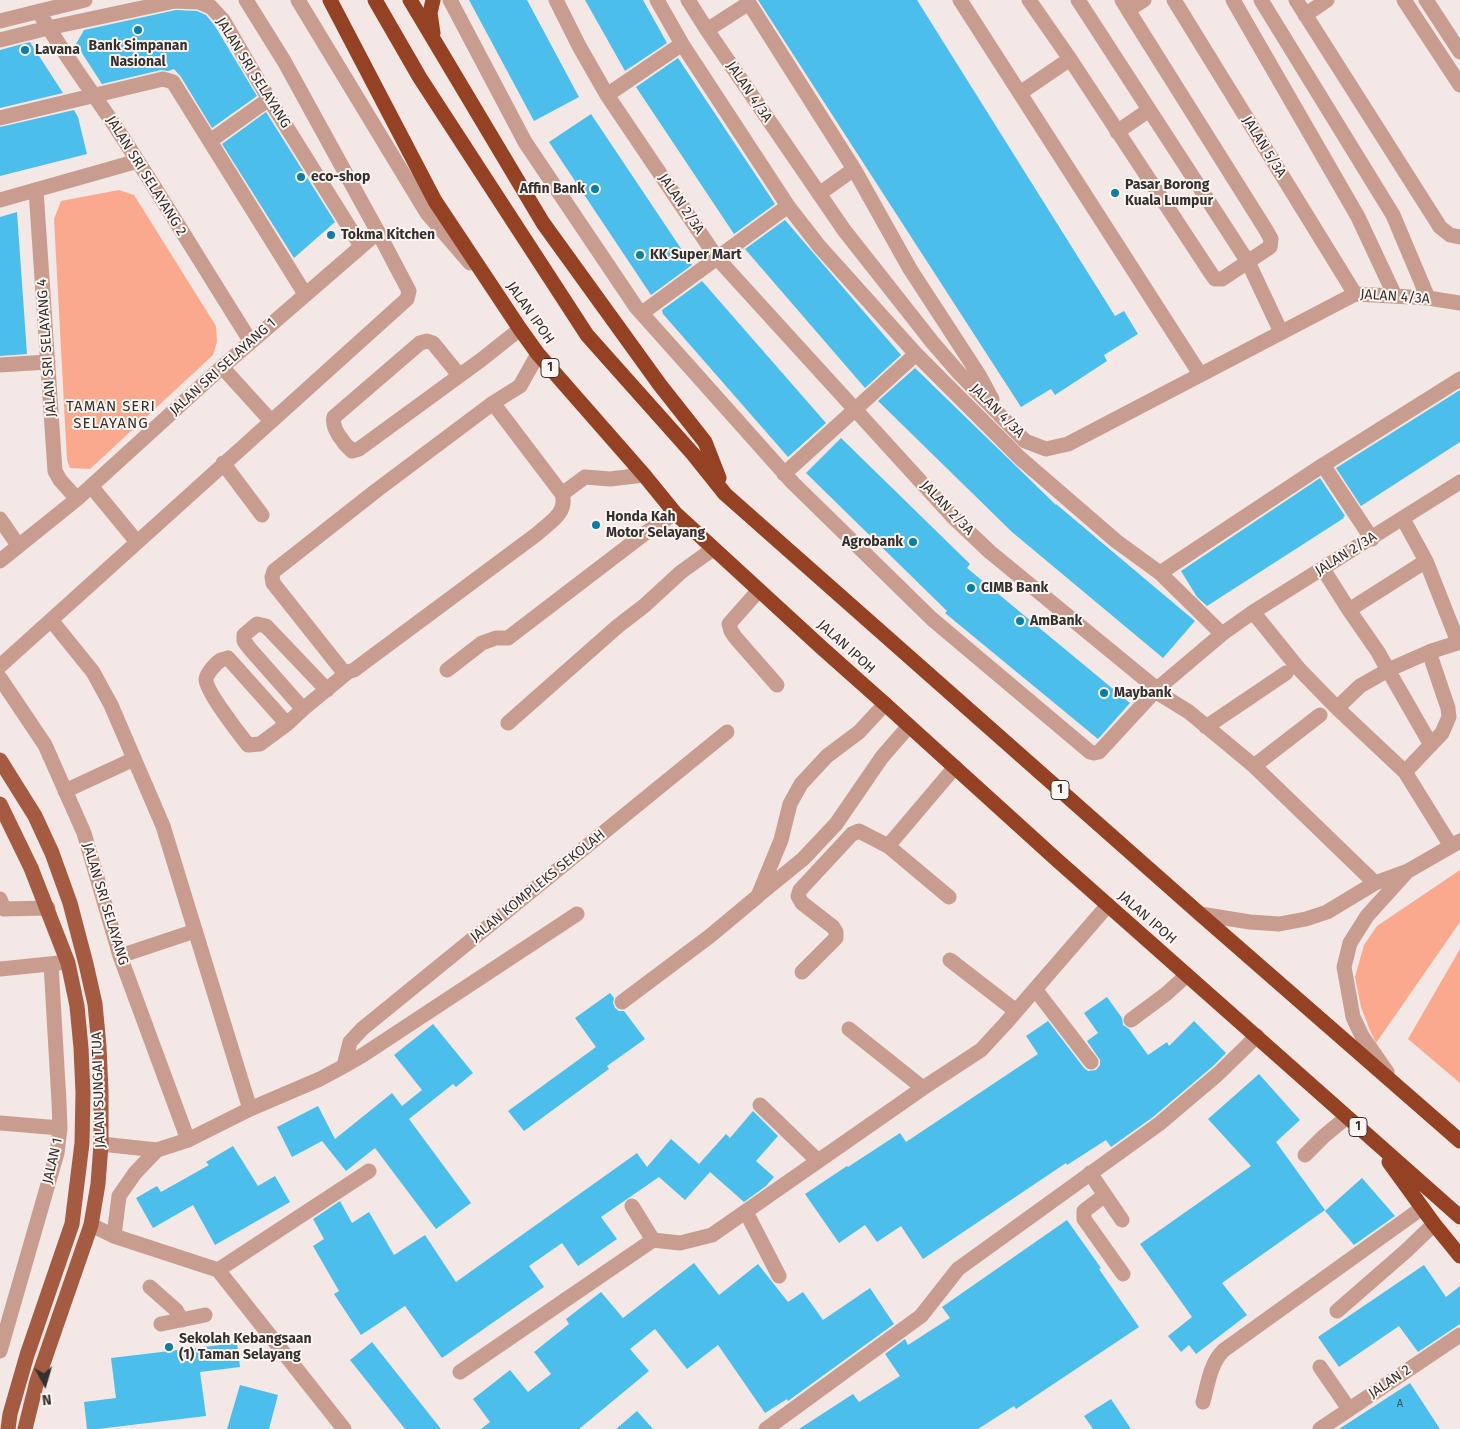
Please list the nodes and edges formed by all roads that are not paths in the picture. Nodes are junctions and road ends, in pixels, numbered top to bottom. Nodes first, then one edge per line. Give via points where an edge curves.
1 (85, 0) edge
2 (246, 0) edge
3 (298, 0) edge
4 (330, 0) edge
5 (375, 0) edge
6 (410, 0) edge
7 (433, 0) edge
8 (450, 0) edge
9 (556, 0) edge
10 (657, 0) edge
11 (688, 0) edge
12 (960, 0) edge
13 (1029, 0) edge
14 (1078, 0) edge
15 (1144, 0) edge
16 (1174, 0) edge
17 (1233, 0) edge
18 (1261, 0) edge
19 (1296, 0) edge
20 (1327, 0) edge
21 (1404, 0) edge
22 (1426, 0) edge
23 (748, 1) edge
24 (1125, 5) edge
25 (38, 12) junction
26 (1306, 15) junction
27 (0, 21) edge
28 (48, 28) junction
29 (706, 30) junction
30 (0, 40) edge
31 (682, 44) junction
32 (436, 45) junction
33 (1460, 52) edge
34 (1070, 59) junction
35 (1460, 85) edge
36 (1020, 92) junction
37 (94, 95) junction
38 (607, 95) junction
39 (270, 99) junction
40 (1149, 110) junction
41 (0, 118) edge
42 (1117, 132) junction
43 (210, 141) junction
44 (138, 161) junction
45 (854, 169) junction
46 (36, 190) junction
47 (819, 194) junction
48 (0, 200) edge
49 (788, 206) junction
50 (378, 232) junction
51 (1460, 237) edge
52 (361, 246) junction
53 (717, 258) junction
54 (1248, 262) junction
55 (305, 294) junction
56 (497, 294) junction
57 (1355, 294) junction
58 (1395, 296) junction
59 (1428, 298) junction
60 (1460, 303) edge
61 (642, 313) junction
62 (520, 329) junction
63 (1281, 332) junction
64 (250, 342) junction
65 (538, 354) junction
66 (916, 354) junction
67 (48, 362) junction
68 (0, 365) edge
69 (222, 367) junction
70 (1200, 374) junction
71 (460, 375) junction
72 (1460, 379) edge
73 (493, 403) junction
74 (856, 410) junction
75 (1001, 416) junction
76 (271, 421) junction
77 (223, 463) junction
78 (1323, 465) junction
79 (784, 474) junction
80 (644, 475) junction
81 (1460, 482) edge
82 (91, 486) junction
83 (562, 494) junction
84 (725, 494) junction
85 (77, 498) junction
86 (675, 513) junction
87 (262, 515) dead end
88 (0, 519) edge
89 (1403, 519) junction
90 (1372, 539) junction
91 (137, 542) junction
92 (18, 546) junction
93 (713, 549) junction
94 (0, 561) edge
95 (1426, 561) junction
96 (1323, 569) junction
97 (1160, 573) junction
98 (759, 590) junction
99 (1349, 610) junction
100 (1253, 612) junction
101 (51, 620) junction
102 (1222, 634) junction
103 (1459, 642) edge
104 (1429, 652) junction
105 (0, 666) edge
106 (447, 670) dead end
107 (1388, 670) junction
108 (348, 672) junction
109 (1286, 673) dead end
110 (0, 678) edge
111 (777, 684) dead end
112 (327, 690) junction
113 (1156, 690) junction
114 (886, 704) junction
115 (1337, 708) junction
116 (303, 709) junction
117 (1320, 715) dead end
118 (508, 723) dead end
119 (287, 724) junction
120 (909, 726) junction
121 (1206, 727) junction
122 (727, 732) dead end
123 (1431, 745) junction
124 (134, 759) junction
125 (0, 760) edge
126 (1254, 766) junction
127 (955, 767) junction
128 (1405, 772) junction
129 (65, 791) junction
130 (0, 804) edge
131 (1456, 843) edge
132 (888, 846) junction
133 (1408, 871) junction
134 (1375, 883) junction
135 (758, 896) junction
136 (949, 897) dead end
137 (1108, 905) junction
138 (48, 908) junction
139 (1, 909) edge
140 (577, 914) dead end
141 (1200, 914) junction
142 (195, 931) junction
143 (120, 956) junction
144 (950, 960) dead end
145 (68, 963) junction
146 (51, 964) junction
147 (0, 969) edge
148 (802, 972) dead end
149 (1187, 975) junction
150 (1035, 989) junction
151 (622, 1002) dead end
152 (1016, 1011) junction
153 (1131, 1020) dead end
154 (849, 1028) dead end
155 (1257, 1036) junction
156 (1091, 1062) dead end
157 (344, 1066) junction
158 (1396, 1086) junction
159 (923, 1088) junction
160 (760, 1105) dead end
161 (250, 1109) junction
162 (1347, 1117) junction
163 (0, 1123) edge
164 (60, 1128) junction
165 (188, 1140) junction
166 (1372, 1140) junction
167 (1460, 1141) edge
168 (102, 1144) junction
169 (157, 1150) junction
170 (1305, 1155) dead end
171 (818, 1161) junction
172 (369, 1171) dead end
173 (1090, 1173) junction
174 (1105, 1195) junction
175 (632, 1206) dead end
176 (1422, 1208) junction
177 (746, 1212) junction
178 (1460, 1217) edge
179 (1122, 1220) dead end
180 (1434, 1224) junction
181 (91, 1225) junction
182 (114, 1236) junction
183 (653, 1240) junction
184 (1460, 1256) edge
185 (218, 1270) junction
186 (1123, 1274) dead end
187 (779, 1276) dead end
188 (150, 1287) dead end
189 (1337, 1311) dead end
190 (205, 1315) dead end
191 (182, 1320) junction
192 (161, 1324) dead end
193 (1460, 1335) edge
194 (0, 1351) edge
195 (1320, 1367) dead end
196 (460, 1372) dead end
197 (1203, 1402) dead end
198 (1349, 1410) junction
199 (8, 1429) edge
200 (25, 1429) edge
201 (344, 1429) edge
202 (766, 1429) edge
203 (1320, 1429) edge

1 - 25 street
2 - 50 street via 284,61
3 - 56 street via 427,213
4 - 56 highway, JALAN IPOH / 1 via 435,201
5 - 84 highway, 1 via 420,78 587,335
6 - 32 highway
7 - 32 highway via 430,13
8 - 61 street via 525,142
9 - 38 street, JALAN 2/3A
10 - 31 street
11 - 29 street, JALAN 4/3A
12 - 36 street
13 - 34 street
14 - 40 street
15 - 24 street
16 - 57 street, JALAN 5/3A
17 - 58 street via 1358,217
18 - 59 street via 1393,215
19 - 26 street
20 - 26 street
21 - 35 street
22 - 33 street
23 - 29 street
23 - 45 street
24 - 54 street via 1271,240 1270,247
25 - 27 street
25 - 28 street, JALAN SRI SELAYANG 2
26 - 51 street via 1440,227 1450,235
28 - 30 street, JALAN SRI SELAYANG
28 - 37 street, JALAN SRI SELAYANG 2
28 - 39 street, JALAN SRI SELAYANG via 174,1 199,2 212,7 222,20
29 - 47 street, JALAN 4/3A
31 - 38 street
31 - 49 street
32 - 84 highway via 543,223 705,442
34 - 36 street
34 - 42 street
36 - 70 street
37 - 41 street
37 - 43 street via 163,79 173,82
37 - 44 street, JALAN SRI SELAYANG 2
38 - 53 street, JALAN 2/3A
39 - 43 street
39 - 52 street, JALAN SRI SELAYANG
40 - 42 street
40 - 54 street
42 - 54 street via 1215,279 1222,279
43 - 55 street
44 - 46 street
44 - 64 street, JALAN SRI SELAYANG 2
45 - 47 street
45 - 75 street via 910,270 979,375
46 - 48 street
46 - 67 street, JALAN SRI SELAYANG 4
47 - 75 street, JALAN 4/3A via 933,343
49 - 53 street
49 - 66 street via 819,246
50 - 52 street, JALAN SRI SELAYANG 1
50 - 76 street via 409,291 407,299
52 - 55 street, JALAN SRI SELAYANG 1
53 - 61 street
53 - 74 street, JALAN 2/3A
54 - 63 street
55 - 64 street, JALAN SRI SELAYANG 1
56 - 62 highway, JALAN IPOH / 1
57 - 58 street, JALAN 4/3A
57 - 63 street, JALAN 4/3A
58 - 59 street, JALAN 4/3A
59 - 60 street, JALAN 4/3A
61 - 79 street
62 - 65 highway, JALAN IPOH / 1
62 - 71 street
63 - 70 street, JALAN 4/3A
64 - 69 street, JALAN SRI SELAYANG 1
65 - 73 street via 520,386
65 - 80 highway, JALAN IPOH / 1
66 - 74 street
66 - 97 street via 1020,458 1116,541
67 - 68 street
67 - 85 street, JALAN SRI SELAYANG 4 via 55,471
69 - 76 street
69 - 82 street, JALAN SRI SELAYANG 1
70 - 75 street, JALAN 4/3A via 1068,444 1046,448 1025,441
71 - 71 street via 359,449 352,451 333,425 334,417 420,343 433,343
72 - 78 street
73 - 83 street
73 - 108 street via 274,571 273,583 329,655 342,670
74 - 79 street
74 - 113 street, JALAN 2/3A via 953,517
76 - 77 street
77 - 87 street
77 - 91 street
78 - 90 street
78 - 97 street
79 - 113 street via 932,618 1090,752 1099,752
80 - 83 street via 610,479 585,477
80 - 86 highway, JALAN IPOH / 1
81 - 89 street, JALAN 2/3A
82 - 85 street, JALAN SRI SELAYANG 1
82 - 91 street
83 - 108 street via 564,501 559,514 537,534
84 - 141 highway, 1
85 - 92 street, JALAN SRI SELAYANG 1
86 - 93 highway, JALAN IPOH / 1
86 - 106 street via 508,638 496,638 482,644
88 - 92 street
89 - 90 street, JALAN 2/3A
89 - 95 street
90 - 96 street, JALAN 2/3A
91 - 101 street
92 - 94 street, JALAN SRI SELAYANG 1
93 - 98 highway, JALAN IPOH / 1
93 - 118 street via 681,572
95 - 99 street
95 - 103 street
96 - 99 street
96 - 100 street, JALAN 2/3A
97 - 102 street
98 - 111 street via 729,624 730,630
98 - 114 highway, JALAN IPOH / 1
99 - 107 street
100 - 102 street, JALAN 2/3A
100 - 115 street via 1299,669
101 - 105 street
101 - 124 street via 93,672
102 - 113 street, JALAN 2/3A
103 - 104 street
104 - 107 street
104 - 123 street via 1449,717 1442,733
107 - 115 street via 1360,686
107 - 123 street
108 - 112 street
109 - 121 street
110 - 129 street, JALAN SRI SELAYANG via 46,745
112 - 116 street
112 - 116 street via 266,626 257,624 244,635 244,641
113 - 121 street
114 - 120 highway, JALAN IPOH / 1
114 - 135 street via 827,756 801,784 790,804 781,840
115 - 128 street
116 - 119 street
117 - 126 street
119 - 119 street via 260,744 248,745 208,688 206,679 210,672 221,660 228,658
120 - 127 highway, JALAN IPOH / 1
120 - 135 street via 882,757 836,824 804,859
121 - 126 street
122 - 157 street, JALAN KOMPLEKS SEKOLAH via 362,1029 350,1042
123 - 128 street
124 - 129 street
124 - 142 street via 163,826
125 - 168 main road, JALAN SUNGAI TUA via 35,816 70,903 95,1004
126 - 134 street
127 - 132 street
127 - 137 highway, JALAN IPOH / 1
128 - 131 street
129 - 143 street, JALAN SRI SELAYANG via 84,833
130 - 138 main road, JALAN SUNGAI TUA
131 - 133 street
132 - 136 street
132 - 148 street via 859,831 852,834 800,890 798,896 802,903 836,932 836,938
133 - 134 street
133 - 158 street via 1367,916 1350,943 1344,967 1354,1017 1362,1036
134 - 141 street via 1327,912 1279,924
135 - 151 street
137 - 149 highway, JALAN IPOH / 1
137 - 150 street
138 - 139 street
138 - 145 main road, JALAN SUNGAI TUA
140 - 157 street
141 - 158 highway, 1
142 - 143 street
142 - 161 street
143 - 165 street, JALAN SRI SELAYANG
144 - 152 street
145 - 146 street
145 - 199 main road, JALAN SUNGAI TUA via 77,1006 83,1092 82,1142 72,1224 27,1354
146 - 147 street
146 - 164 street, JALAN 1
149 - 153 street
149 - 155 highway, JALAN IPOH / 1
150 - 152 street
150 - 156 street
152 - 159 street via 981,1050
154 - 159 street
155 - 162 highway, JALAN IPOH / 1
155 - 173 street via 1159,1124
157 - 161 street via 320,1080
158 - 167 highway, 1
159 - 171 street
160 - 171 street
161 - 165 street
162 - 166 highway, JALAN IPOH / 1
162 - 170 street
163 - 164 street
164 - 194 street, JALAN 1 via 57,1153
165 - 169 street
166 - 176 highway
166 - 178 highway, JALAN IPOH / 1
168 - 169 street
168 - 181 main road, JALAN SUNGAI TUA
169 - 182 street via 119,1196
171 - 177 street
172 - 185 street
173 - 174 street
173 - 202 street via 958,1269 921,1316
174 - 179 street
174 - 186 street via 1084,1211 1084,1219
175 - 183 street
176 - 180 highway
176 - 197 street via 1224,1350 1214,1364
177 - 183 street via 712,1235 680,1243
177 - 187 street
180 - 184 highway
180 - 189 street
181 - 182 street
181 - 200 main road, JALAN SUNGAI TUA via 37,1381
182 - 185 street
183 - 196 street
185 - 201 street
188 - 191 street via 176,1310
190 - 191 street
191 - 192 street
193 - 198 street, JALAN 2
195 - 198 street
198 - 203 street, JALAN 2

